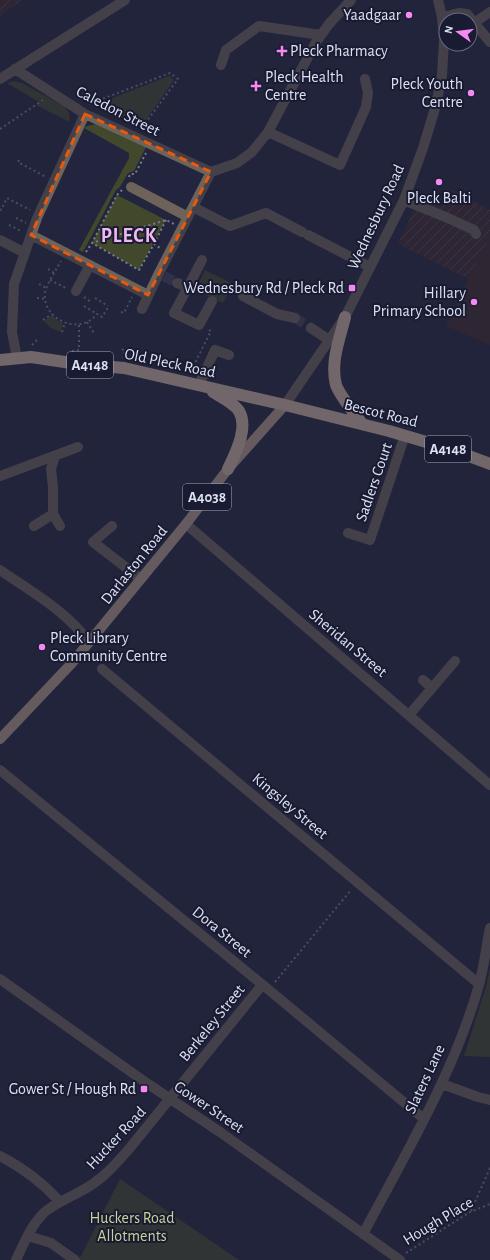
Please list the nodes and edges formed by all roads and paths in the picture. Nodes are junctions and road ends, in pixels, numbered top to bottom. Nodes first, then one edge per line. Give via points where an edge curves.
1 (125, 0) edge
2 (351, 0) edge
3 (438, 0) edge
4 (441, 12) edge
5 (490, 12) edge
6 (478, 20) edge
7 (478, 28) edge
8 (321, 35) junction
9 (490, 42) edge
10 (443, 52) edge
11 (221, 65) dead end
12 (15, 69) junction
13 (0, 79) edge
14 (365, 79) dead end
15 (52, 93) junction
16 (81, 112) junction
17 (0, 129) edge
18 (268, 132) junction
19 (135, 137) junction
20 (150, 145) junction
21 (19, 160) dead end
22 (212, 172) junction
23 (54, 181) junction
24 (127, 184) junction
25 (404, 200) junction
26 (193, 207) junction
27 (0, 209) edge
28 (38, 215) junction
29 (188, 217) junction
30 (166, 220) junction
31 (9, 225) dead end
32 (182, 228) junction
33 (476, 234) dead end
34 (31, 236) junction
35 (0, 240) edge
36 (92, 243) junction
37 (154, 244) junction
38 (65, 253) junction
39 (169, 253) junction
40 (24, 254) junction
41 (202, 260) dead end
42 (86, 263) junction
43 (370, 267) junction
44 (48, 269) dead end
45 (54, 273) junction
46 (50, 280) junction
47 (177, 282) tunnel mouth
48 (39, 284) dead end
49 (188, 287) junction
50 (46, 288) junction
51 (137, 289) junction
52 (76, 292) junction
53 (148, 295) junction
54 (243, 296) dead end
55 (37, 298) dead end
56 (95, 298) dead end
57 (45, 299) junction
58 (212, 301) dead end
59 (91, 302) dead end
60 (84, 306) dead end
61 (142, 309) dead end
62 (121, 312) dead end
63 (52, 314) junction
64 (97, 314) junction
65 (345, 317) junction
66 (295, 318) tunnel mouth
67 (43, 320) dead end
68 (87, 322) junction
69 (65, 323) junction
70 (79, 324) junction
71 (199, 325) junction
72 (311, 328) tunnel mouth
73 (62, 332) dead end
74 (94, 332) dead end
75 (38, 339) dead end
76 (329, 340) junction
77 (32, 346) dead end
78 (66, 351) dead end
79 (229, 355) dead end
80 (17, 358) junction
81 (0, 360) edge
82 (194, 366) dead end
83 (203, 386) junction
84 (285, 405) junction
85 (362, 424) junction
86 (406, 435) junction
87 (78, 447) dead end
88 (55, 456) junction
89 (490, 464) edge
90 (228, 469) junction
91 (0, 476) edge
92 (53, 514) junction
93 (186, 524) junction
94 (34, 526) dead end
95 (60, 526) dead end
96 (112, 526) dead end
97 (348, 533) dead end
98 (0, 570) edge
99 (141, 579) junction
100 (90, 642) junction
101 (455, 661) dead end
102 (102, 669) dead end
103 (423, 680) dead end
104 (432, 688) junction
105 (409, 715) junction
106 (0, 739) edge
107 (0, 770) edge
108 (490, 784) edge
109 (357, 882) junction
110 (490, 928) edge
111 (0, 979) edge
112 (480, 984) junction
113 (266, 987) junction
114 (442, 1084) junction
115 (171, 1099) junction
116 (490, 1100) edge
117 (424, 1119) junction
118 (0, 1156) edge
119 (490, 1168) edge
120 (59, 1201) junction
121 (490, 1204) edge
122 (470, 1212) junction
123 (363, 1234) junction
124 (28, 1236) junction
125 (398, 1259) edge
126 (16, 1260) edge
127 (75, 1260) edge

1 - 12 street
2 - 8 street
3 - 4 street, Wednesbury Road
5 - 6 street
7 - 9 street
8 - 11 street via 259,26 226,50
8 - 18 street
10 - 25 street, Wednesbury Road via 436,105
12 - 13 street
12 - 15 street, Caledon Street
14 - 18 street via 368,93 366,107 340,165
15 - 16 street, Caledon Street
15 - 17 path
16 - 19 street, Caledon Street
16 - 19 path via 170,73 178,80
16 - 23 street
18 - 22 street via 245,158
19 - 20 street, Caledon Street
20 - 22 street, Caledon Street
20 - 24 path via 135,174 130,174
21 - 23 path via 18,162
22 - 26 street
23 - 28 street
24 - 29 street
24 - 36 path via 117,195
25 - 33 street via 474,230
25 - 43 street, Wednesbury Road
26 - 29 street
26 - 43 street via 230,226 266,213
27 - 28 path via 8,198
28 - 34 street
29 - 32 street
30 - 32 path
30 - 36 path
30 - 37 path
31 - 34 path
32 - 39 street
34 - 38 street
34 - 40 street
35 - 40 street
36 - 37 path via 140,270
36 - 42 path
37 - 39 path
38 - 42 street
38 - 45 path
39 - 53 street via 161,275
40 - 80 street via 14,284 12,332
41 - 49 street
42 - 51 street
42 - 52 street
43 - 65 street, Wednesbury Road
44 - 45 path
45 - 46 path
46 - 50 path
46 - 52 path
47 - 49 street
48 - 50 path
49 - 71 street via 174,313
50 - 57 path
51 - 53 street
51 - 62 path via 124,313
52 - 59 path
53 - 61 street
54 - 66 street via 278,314
55 - 57 path
56 - 64 path via 109,306 102,317
57 - 63 path
58 - 71 street
60 - 64 path
63 - 67 path
63 - 69 path
64 - 68 path
65 - 76 street, Wednesbury Road
65 - 85 highway via 334,360 336,385
68 - 70 path
68 - 74 path
69 - 70 path
69 - 73 path
70 - 78 path via 79,350
71 - 82 path via 211,331
72 - 76 street
75 - 77 path
76 - 84 street, Wednesbury Road
79 - 83 street via 214,350
80 - 81 highway, Old Pleck Road / A4148
80 - 83 highway, Old Pleck Road / A4148 via 117,367
83 - 84 highway, Old Pleck Road / A4148
83 - 90 highway via 235,407 241,418 241,435
84 - 85 highway, Bescot Road / A4148
84 - 90 main road, Darlaston Road / A4038
85 - 86 highway, Bescot Road / A4148
86 - 89 highway, Bescot Road / A4148
86 - 97 street, Sadlers Court via 370,540
87 - 88 street
88 - 91 street
88 - 92 street via 51,469
90 - 93 main road, Darlaston Road / A4038
92 - 94 street
92 - 95 street
93 - 99 main road, Darlaston Road / A4038
93 - 105 street, Sheridan Street
96 - 99 street via 93,542
98 - 100 street via 65,615
99 - 100 main road, Darlaston Road / A4038
100 - 106 main road, Darlaston Road / A4038
101 - 104 street
102 - 109 street, Kingsley Street
103 - 104 street
104 - 105 street
105 - 108 street, Sheridan Street
107 - 113 street, Dora Street
109 - 112 street, Kingsley Street
109 - 113 path
110 - 112 street, Slaters Lane
111 - 115 street, Gower Street
112 - 114 street, Slaters Lane
113 - 115 street, Berkeley Street
113 - 117 street, Dora Street
114 - 116 street
114 - 117 street, Slaters Lane
115 - 120 street, Hucker Road via 108,1173 82,1191
115 - 123 street, Gower Street
117 - 123 street, Slaters Lane
118 - 120 street via 46,1186
119 - 122 path
120 - 124 street, Hucker Road via 36,1221
121 - 122 path, Hough Place
122 - 125 path, Hough Place
123 - 125 street, Gower Street
124 - 126 street, Hucker Road
124 - 127 street via 51,1243

